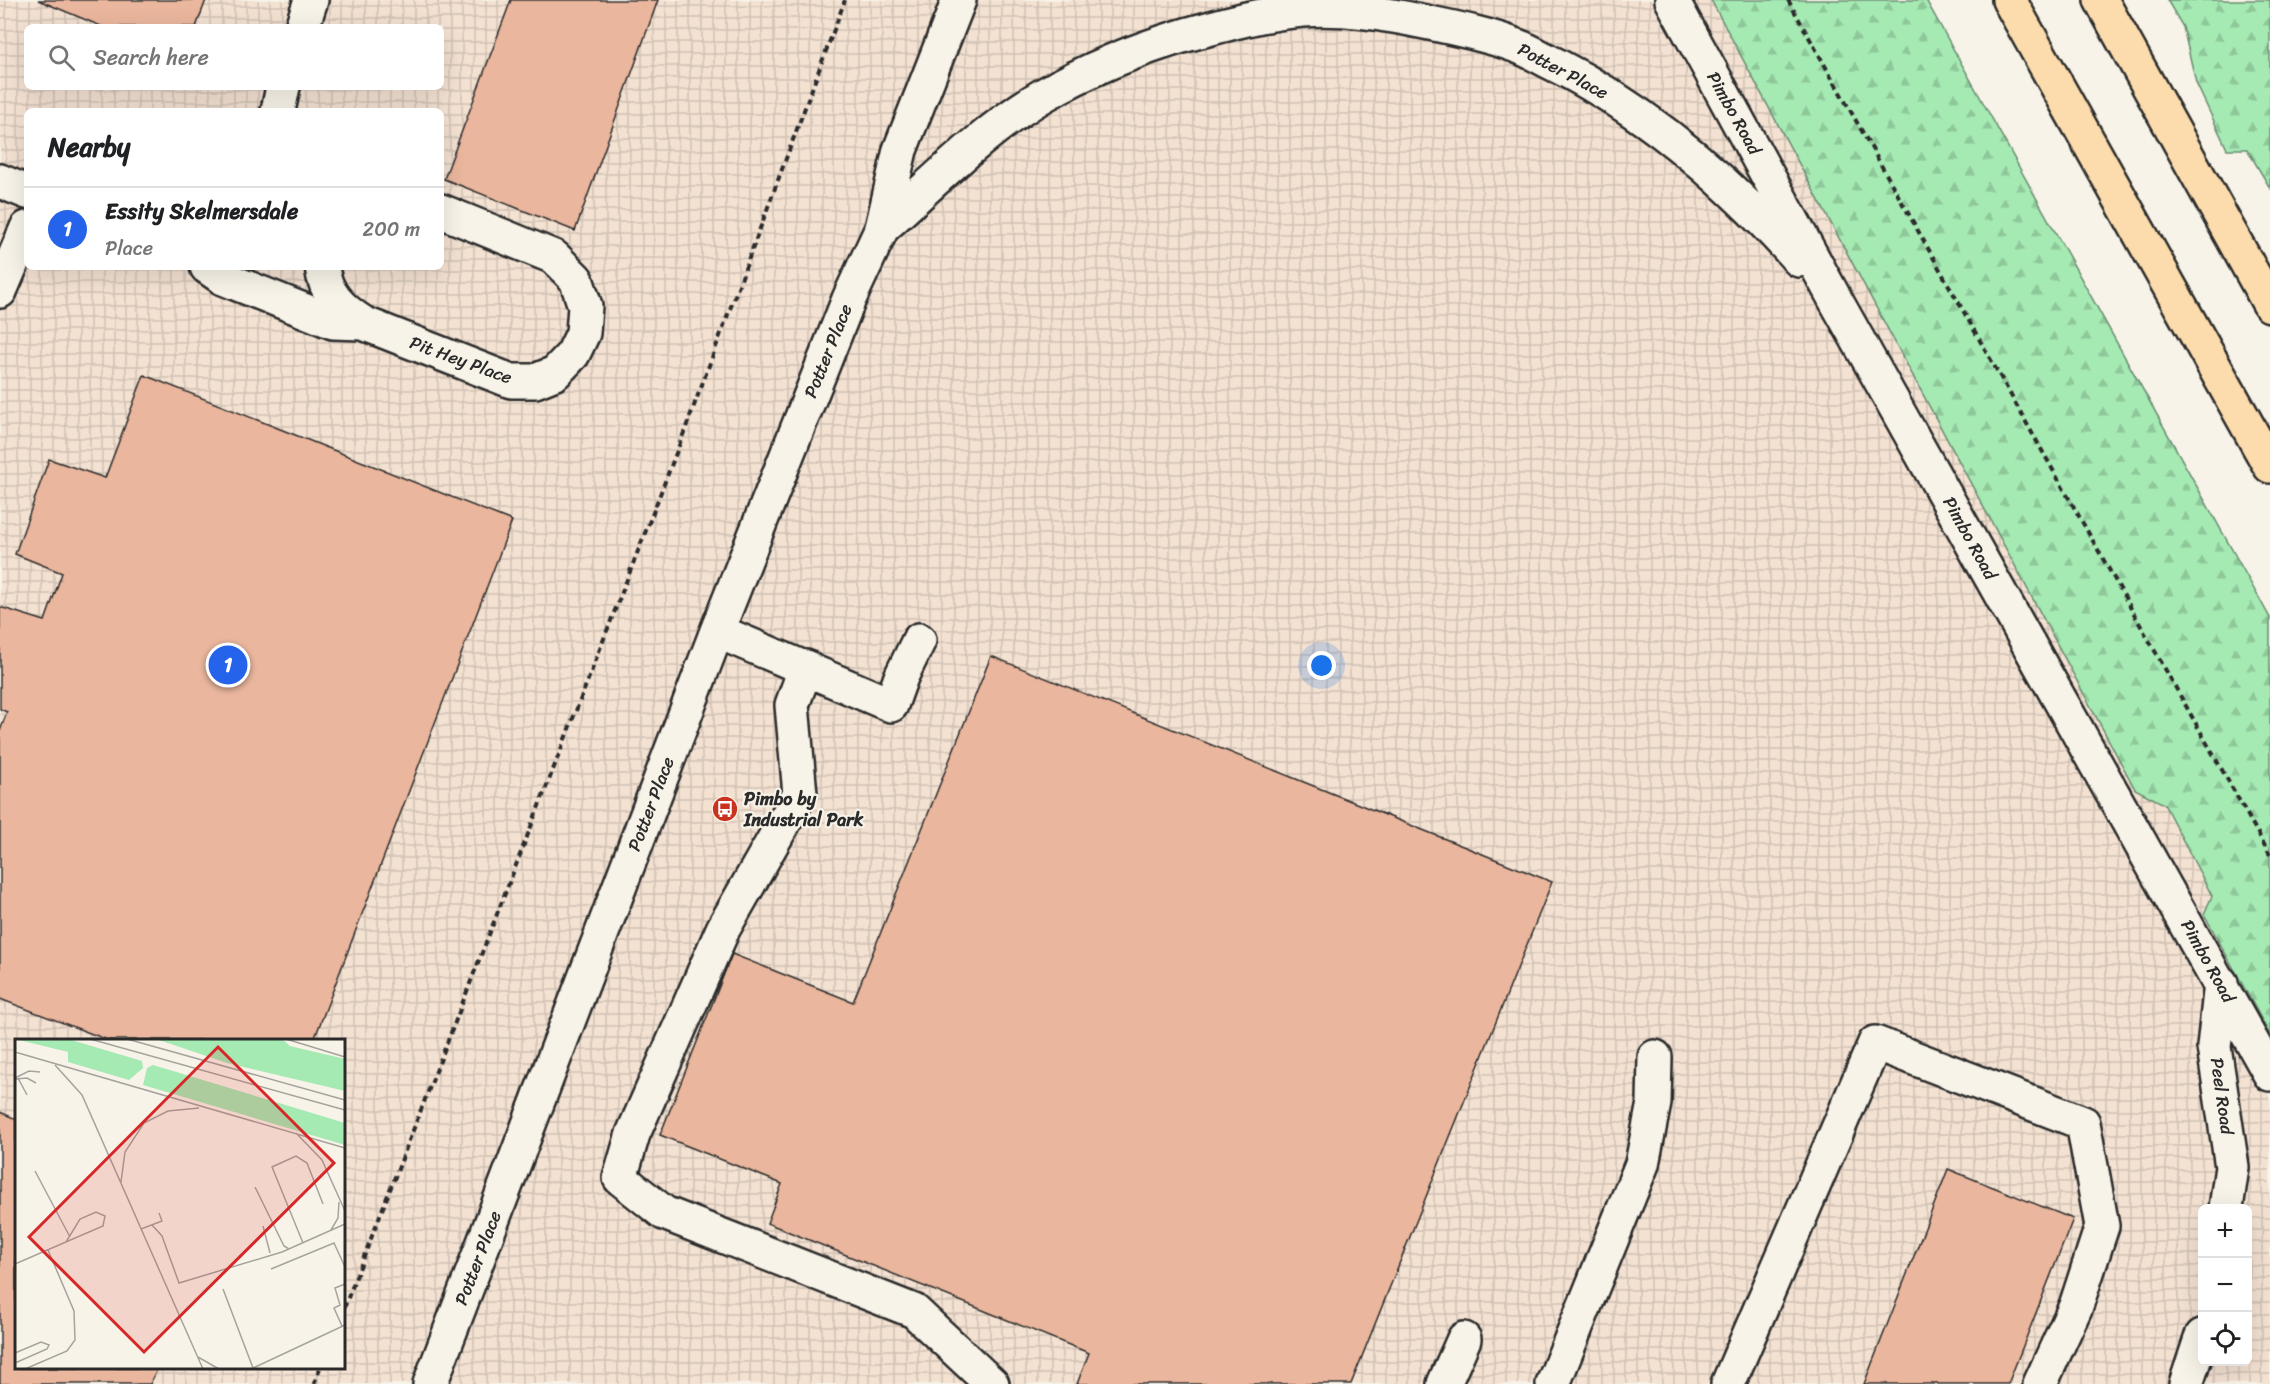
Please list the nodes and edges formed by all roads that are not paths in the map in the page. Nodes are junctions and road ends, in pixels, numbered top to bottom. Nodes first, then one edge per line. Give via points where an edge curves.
1 (311, 0) edge
2 (959, 0) edge
3 (1672, 0) edge
4 (2009, 0) edge
5 (2101, 0) edge
6 (303, 24) edge
7 (282, 90) edge
8 (279, 108) edge
9 (0, 181) edge
10 (24, 191) edge
11 (444, 213) edge
12 (882, 228) junction
13 (24, 235) edge
14 (212, 270) edge
15 (323, 270) edge
16 (0, 291) edge
17 (1836, 301) junction
18 (2270, 305) edge
19 (363, 323) junction
20 (2270, 466) edge
21 (717, 631) junction
22 (919, 640) dead end
23 (807, 668) junction
24 (2221, 983) junction
25 (1655, 1057) dead end
26 (2270, 1074) edge
27 (2227, 1204) edge
28 (1464, 1339) dead end
29 (2198, 1349) edge
30 (430, 1384) edge
31 (992, 1384) edge
32 (1444, 1384) edge
33 (1553, 1384) edge
34 (1728, 1384) edge
35 (2040, 1384) edge
36 (2187, 1384) edge

1 - 6 street
2 - 12 street, Potter Place via 900,150
3 - 17 street, Pimbo Road
4 - 20 highway
5 - 18 highway
7 - 8 street
9 - 10 street
11 - 19 street, Pit Hey Place via 554,257 576,279 585,306 582,333 573,354 555,373 535,381 511,381
12 - 17 street, Potter Place via 981,140 1040,97 1086,72 1152,45 1238,20 1304,10 1371,11 1517,45 1639,113 1759,214
12 - 21 street, Potter Place via 849,299
13 - 16 street
14 - 19 street, Pit Hey Place via 333,322
15 - 19 street, Pit Hey Place via 334,301
17 - 24 street, Pimbo Road
21 - 23 street
21 - 30 street, Potter Place
22 - 23 street via 891,705
23 - 31 street via 792,705 800,794 723,929 633,1134 620,1178 664,1213 914,1311
24 - 26 street, Pimbo Road
24 - 27 street, Peel Road via 2214,1047 2232,1167
25 - 33 street via 1654,1103 1642,1164
28 - 32 street
29 - 36 street
34 - 35 street via 1875,1043 2083,1123 2102,1226 2076,1306

